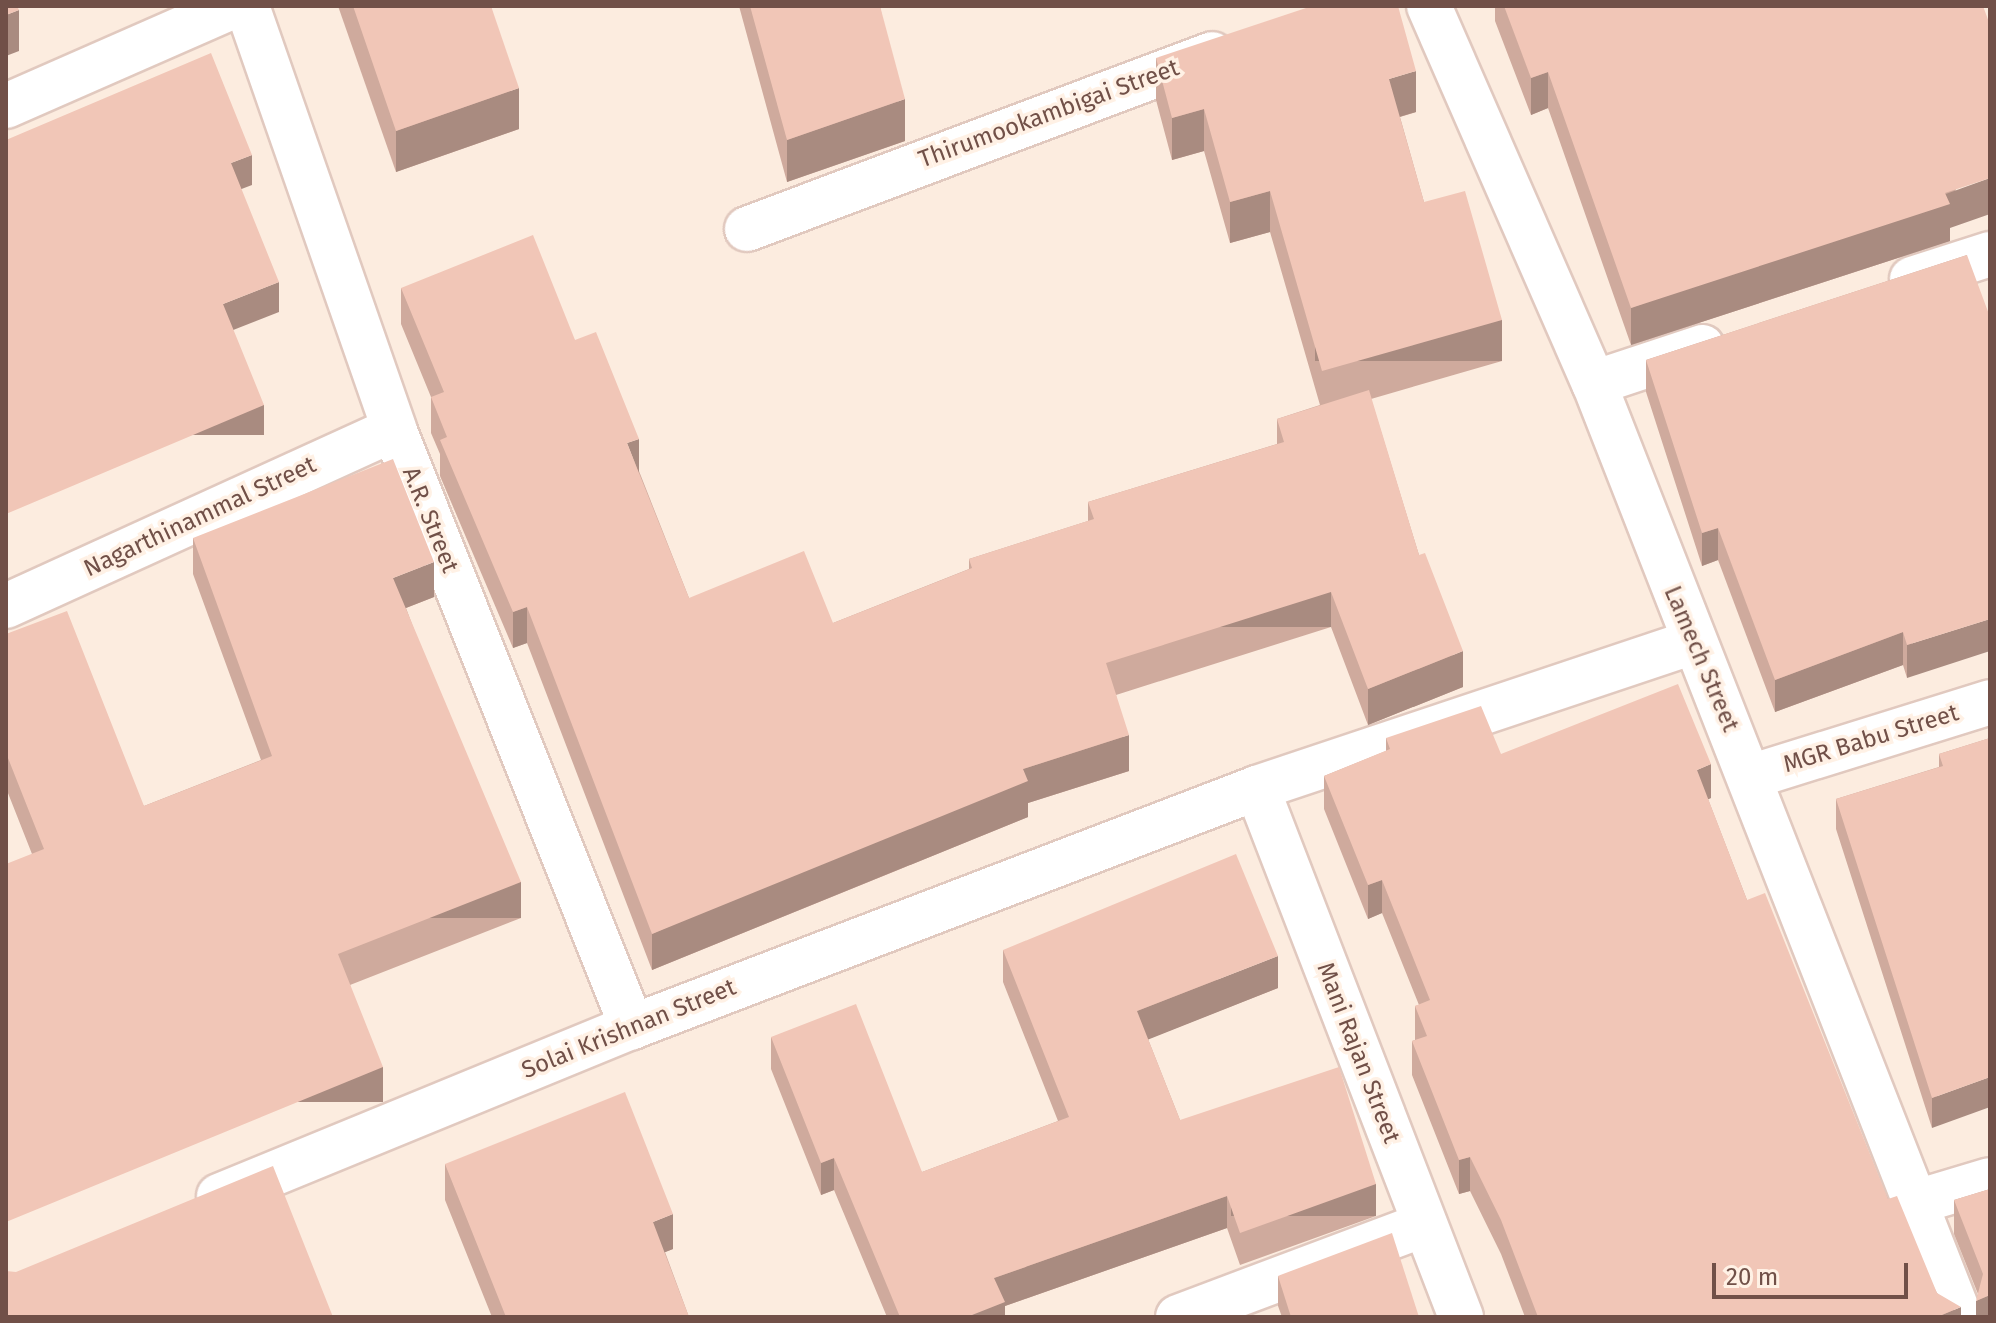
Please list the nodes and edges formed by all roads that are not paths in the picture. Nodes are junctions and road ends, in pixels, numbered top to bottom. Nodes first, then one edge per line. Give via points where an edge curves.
1 (234, 6) edge
2 (247, 6) edge
3 (1429, 6) edge
4 (1253, 40) edge
5 (6, 106) edge
6 (747, 229) dead end
7 (1990, 254) edge
8 (1873, 292) edge
9 (1741, 335) edge
10 (1594, 383) junction
11 (394, 429) junction
12 (6, 606) edge
13 (1691, 643) junction
14 (1990, 702) edge
15 (1753, 776) junction
16 (1257, 788) junction
17 (632, 1027) junction
18 (1990, 1180) edge
19 (1913, 1203) junction
20 (181, 1212) edge
21 (1423, 1225) junction
22 (1178, 1317) edge
23 (1461, 1317) edge
24 (1960, 1317) edge

1 - 5 street
2 - 11 street, A.R. Street
3 - 10 street, Lamech Street
4 - 6 street, Thirumookambigai Street
7 - 8 street
9 - 10 street
10 - 13 street, Lamech Street
11 - 12 street, Nagarthinammal Street
11 - 17 street, A.R. Street
13 - 15 street, Lamech Street
13 - 16 street, Solai Krishnan Street
14 - 15 street, MGR Babu Street
15 - 19 street, Lamech Street
16 - 17 street, Solai Krishnan Street
16 - 21 street, Mani Rajan Street
17 - 20 street, Solai Krishnan Street
18 - 19 street
19 - 24 street, Lamech Street
21 - 22 street
21 - 23 street, Mani Rajan Street

